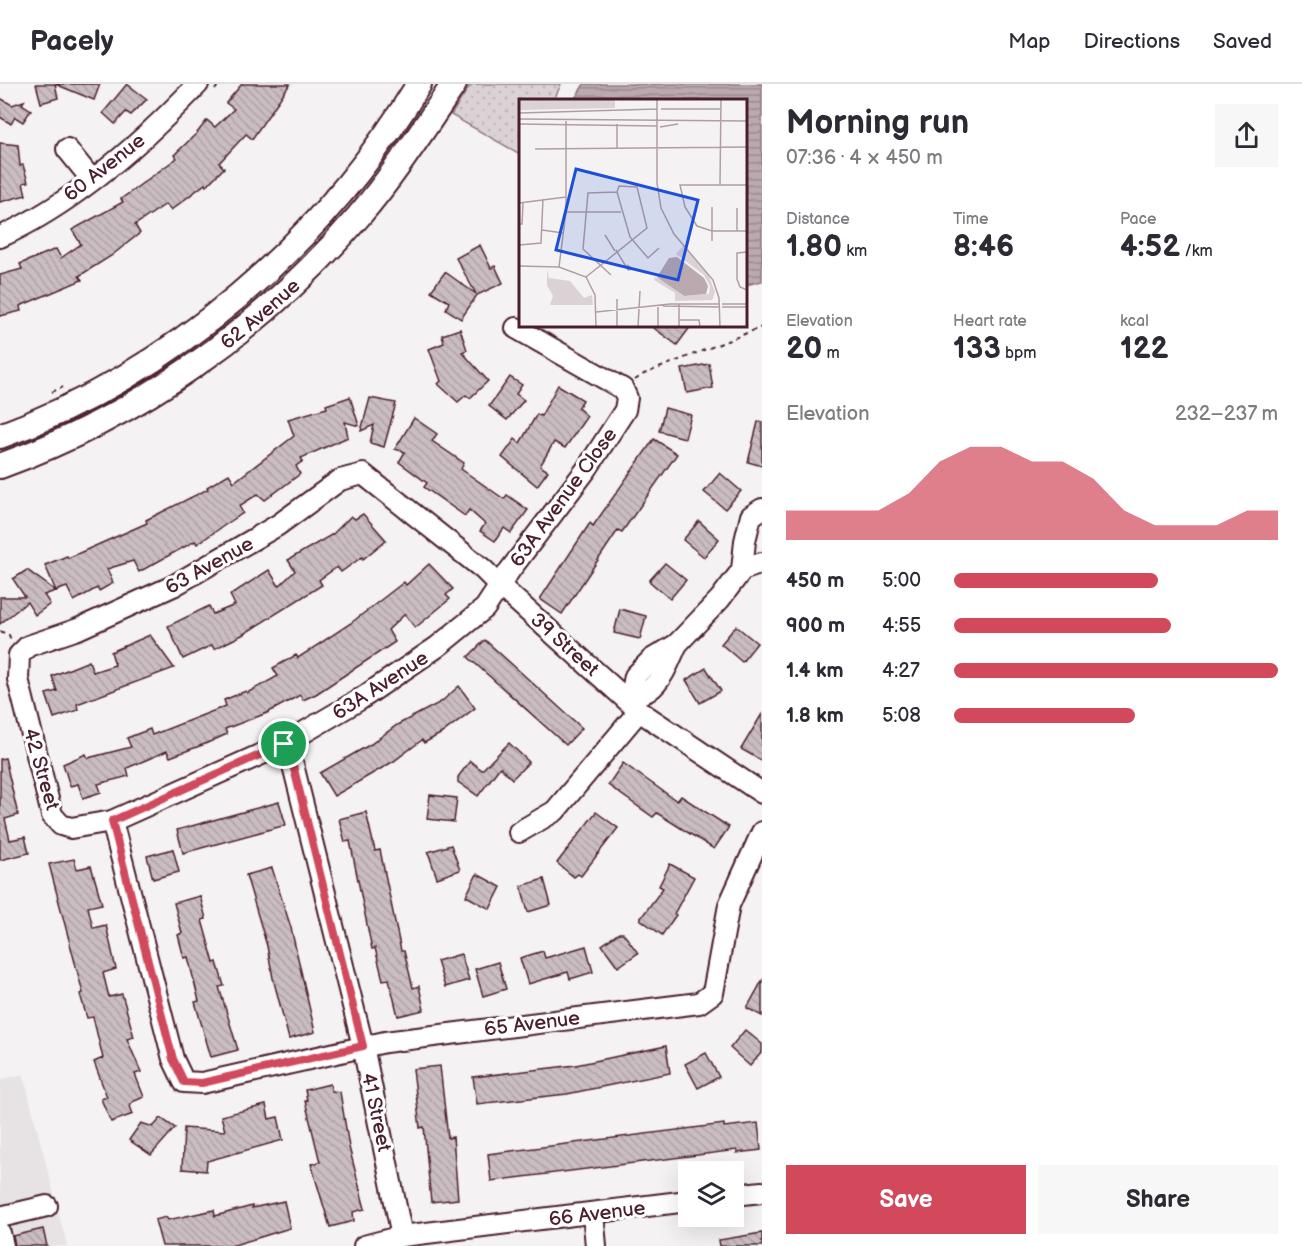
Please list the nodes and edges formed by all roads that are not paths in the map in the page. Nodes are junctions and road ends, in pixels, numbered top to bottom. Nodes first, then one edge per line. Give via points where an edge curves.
1 (198, 84) edge
2 (419, 84) edge
3 (454, 84) edge
4 (67, 149) dead end
5 (92, 180) junction
6 (0, 237) edge
7 (516, 328) dead end
8 (0, 436) edge
9 (0, 466) edge
10 (378, 483) joint
11 (762, 509) edge
12 (762, 563) edge
13 (742, 570) junction
14 (500, 586) junction
15 (28, 646) joint
16 (632, 702) junction
17 (284, 744) junction
18 (762, 793) edge
19 (112, 821) junction
20 (519, 832) dead end
21 (762, 832) edge
22 (363, 1046) junction
23 (762, 1192) edge
24 (744, 1195) edge
25 (678, 1202) edge
26 (48, 1206) dead end
27 (593, 1213) junction
28 (0, 1217) edge
29 (0, 1233) edge
30 (402, 1236) junction
31 (3, 1246) edge
32 (364, 1246) edge
33 (596, 1246) edge

1 - 5 street, 60 Avenue via 168,116
2 - 8 main road, 62 Avenue via 344,190 296,243 240,294 104,388
3 - 9 main road, 62 Avenue via 411,150 359,216 268,308 150,395 78,434
4 - 5 street
5 - 6 street, 60 Avenue
7 - 14 street, 63A Avenue Close via 622,388 627,398 625,410 586,470
10 - 14 street, 39 Street
10 - 15 street, 63 Avenue via 363,474 340,480 278,525 173,586 78,629
11 - 13 street via 751,516
12 - 13 street
13 - 16 street via 676,644 651,659 635,676
14 - 16 street, 39 Street
14 - 17 street, 63A Avenue via 485,608 438,647
15 - 19 street, 42 Street via 19,655 18,678 52,815 61,825 71,828
16 - 18 street, 39 Street
16 - 20 street via 555,811
17 - 19 street, 63A Avenue
17 - 22 street, 41 Street via 292,761
19 - 22 street, 65 Avenue via 173,1059 184,1082 202,1083
21 - 22 street, 65 Avenue via 729,905 713,993 699,1003
22 - 30 street, 41 Street
23 - 24 street
25 - 27 street, 66 Avenue
26 - 28 street
27 - 30 street, 66 Avenue
27 - 33 street
29 - 31 street
30 - 32 street, 66 Avenue

